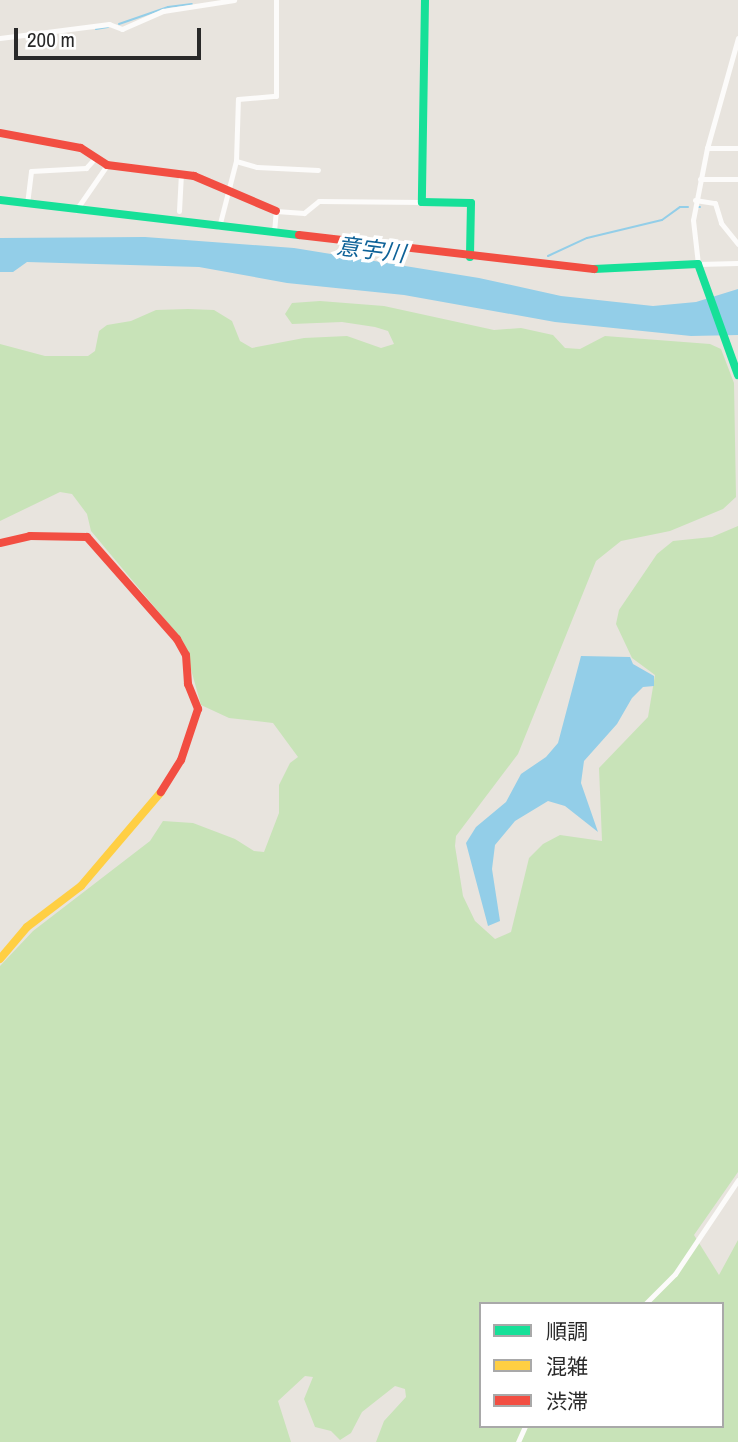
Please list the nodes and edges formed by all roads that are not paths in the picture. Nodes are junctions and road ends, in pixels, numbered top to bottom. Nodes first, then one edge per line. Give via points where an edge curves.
1 (234, 0) edge
2 (276, 0) edge
3 (425, 0) edge
4 (0, 38) edge
5 (738, 38) edge
6 (0, 133) edge
7 (707, 148) junction
8 (738, 148) edge
9 (95, 158) junction
10 (236, 162) junction
11 (107, 164) junction
12 (318, 170) dead end
13 (181, 173) junction
14 (700, 179) junction
15 (738, 179) edge
16 (228, 191) junction
17 (0, 200) edge
18 (695, 200) junction
19 (422, 202) junction
20 (27, 204) junction
21 (76, 210) junction
22 (179, 211) dead end
23 (276, 211) junction
24 (219, 228) junction
25 (274, 235) junction
26 (738, 244) edge
27 (470, 257) junction
28 (738, 263) edge
29 (699, 266) junction
30 (738, 374) edge
31 (0, 543) edge
32 (0, 959) edge
33 (738, 1180) edge
34 (647, 1302) edge

1 - 4 street via 163,11 122,29 109,24
2 - 10 street via 276,96 238,99
3 - 19 street
5 - 7 street
6 - 9 street via 81,148
7 - 8 street
7 - 14 street
9 - 11 street
9 - 20 street via 86,168 32,171
10 - 12 street
10 - 16 street
11 - 13 street
11 - 21 street
13 - 16 street
13 - 22 street
14 - 15 street
14 - 18 street
16 - 23 street
16 - 24 street
17 - 20 street
18 - 26 street via 715,203 721,223
18 - 29 street
19 - 23 street via 318,201 304,213
19 - 27 street via 471,203
20 - 21 street
21 - 24 street
23 - 25 street
24 - 25 street
25 - 27 street
27 - 29 street via 618,272
28 - 29 street
29 - 30 street
31 - 32 street via 30,536 87,537 177,639 186,654 188,684 198,709 181,760 164,788 81,886 27,927
33 - 34 street via 675,1274

